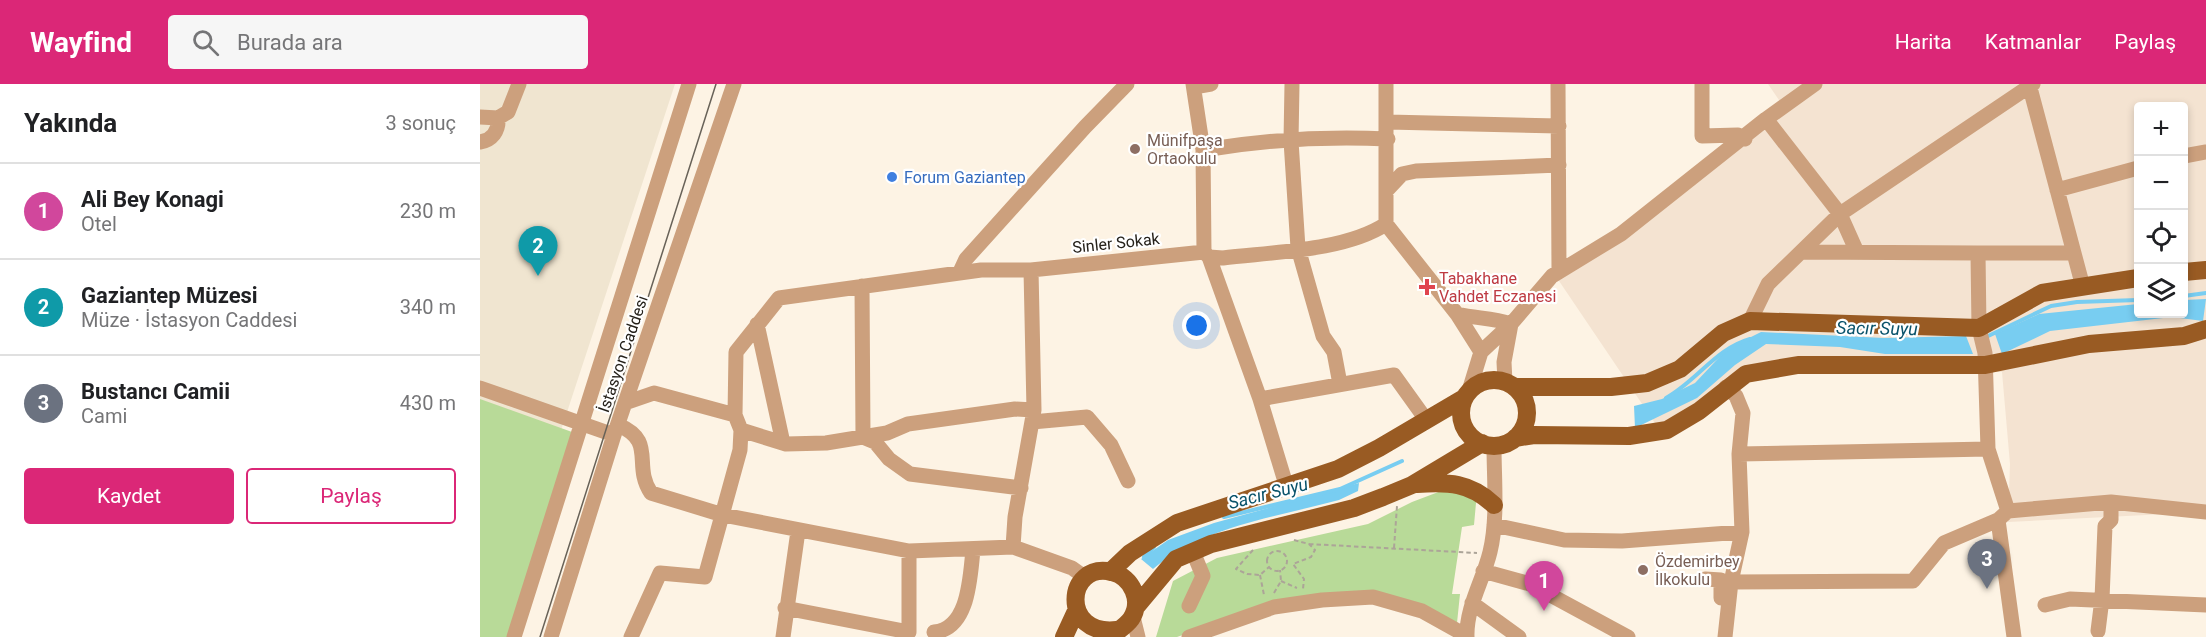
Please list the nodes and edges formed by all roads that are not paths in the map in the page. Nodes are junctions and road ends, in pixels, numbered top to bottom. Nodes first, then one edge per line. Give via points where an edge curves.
1 (519, 84) edge
2 (689, 84) edge
3 (734, 84) edge
4 (1127, 84) edge
5 (1211, 84) edge
6 (1292, 84) edge
7 (1386, 84) edge
8 (1558, 84) edge
9 (1702, 84) edge
10 (1815, 84) edge
11 (1194, 85) edge
12 (2030, 85) edge
13 (480, 117) edge
14 (498, 118) junction
15 (1766, 119) junction
16 (1388, 122) junction
17 (1559, 126) junction
18 (1388, 139) junction
19 (1744, 139) junction
20 (1291, 141) junction
21 (480, 142) edge
22 (1203, 150) junction
23 (2206, 152) edge
24 (2188, 155) edge
25 (1559, 165) junction
26 (2134, 169) edge
27 (2057, 190) junction
28 (1386, 191) junction
29 (1840, 214) junction
30 (1386, 224) junction
31 (1298, 248) junction
32 (1802, 252) junction
33 (1857, 252) junction
34 (1978, 253) junction
35 (2074, 253) junction
36 (1207, 255) junction
37 (1031, 270) junction
38 (1559, 270) junction
39 (960, 272) junction
40 (2134, 279) edge
41 (862, 286) junction
42 (2083, 287) junction
43 (1457, 314) junction
44 (1750, 321) junction
45 (757, 324) junction
46 (1511, 324) junction
47 (1979, 328) junction
48 (2206, 329) edge
49 (1481, 352) junction
50 (1985, 365) junction
51 (1340, 384) junction
52 (1509, 384) junction
53 (1726, 387) junction
54 (480, 388) edge
55 (1467, 395) junction
56 (1260, 399) junction
57 (626, 403) junction
58 (735, 415) junction
59 (1033, 416) junction
60 (1427, 421) junction
61 (580, 424) junction
62 (616, 430) junction
63 (741, 430) junction
64 (863, 437) junction
65 (1515, 438) junction
66 (783, 443) junction
67 (1488, 445) junction
68 (1988, 449) junction
69 (1739, 454) junction
70 (1128, 481) dead end
71 (1412, 484) junction
72 (1022, 488) junction
73 (1287, 488) junction
74 (2111, 502) junction
75 (1494, 505) junction
76 (2206, 512) edge
77 (723, 515) junction
78 (2003, 515) junction
79 (1494, 525) junction
80 (798, 531) junction
81 (1742, 532) junction
82 (1012, 547) junction
83 (973, 550) junction
84 (909, 551) junction
85 (1193, 552) junction
86 (1482, 571) junction
87 (1110, 572) junction
88 (1086, 578) junction
89 (1705, 579) dead end
90 (1731, 582) junction
91 (2102, 599) junction
92 (1472, 603) junction
93 (2045, 605) dead end
94 (2206, 605) edge
95 (1189, 606) dead end
96 (785, 608) junction
97 (1076, 611) junction
98 (1134, 612) junction
99 (2097, 631) dead end
100 (934, 632) dead end
101 (1114, 634) edge
102 (1467, 636) edge
103 (514, 637) edge
104 (551, 637) edge
105 (631, 637) edge
106 (783, 637) edge
107 (1064, 637) edge
108 (1138, 637) edge
109 (1189, 637) edge
110 (1519, 637) edge
111 (1628, 637) edge
112 (1720, 637) edge
113 (1725, 637) edge
114 (2014, 637) edge

1 - 14 street via 508,112
2 - 61 street, İstasyon Caddesi
3 - 57 street, İstasyon Caddesi
4 - 39 street via 966,259
5 - 11 street
6 - 20 street
7 - 16 street
8 - 17 street
9 - 19 street via 1702,136 1738,135
10 - 15 street
11 - 22 street
12 - 27 street
12 - 29 street
13 - 14 street
14 - 21 street via 499,127 493,136
15 - 19 street
15 - 29 street
16 - 17 street
16 - 18 street
17 - 25 street
18 - 20 street
18 - 28 street
19 - 38 street via 1621,234 1584,259
20 - 22 street
20 - 31 street
22 - 36 street
23 - 24 street
25 - 28 street via 1416,171 1402,174
25 - 38 street
26 - 27 street
27 - 35 street
28 - 30 street
29 - 32 street
29 - 33 street
30 - 31 street, Sinler Sokak via 1372,233
30 - 43 street
31 - 36 street, Sinler Sokak
31 - 51 street via 1323,336 1334,352
32 - 33 street
32 - 44 street via 1768,284
33 - 34 street
34 - 35 street
34 - 47 street
35 - 42 street
36 - 37 street, Sinler Sokak
36 - 56 street
37 - 39 street, Sinler Sokak
37 - 59 street
38 - 46 street
39 - 41 street, Sinler Sokak
40 - 42 main road
41 - 45 street, Sinler Sokak via 778,298
41 - 64 street
42 - 47 main road via 2042,293
43 - 46 street via 1491,317
43 - 49 street
44 - 47 main road
44 - 52 main road via 1723,333 1680,369 1647,383 1611,387
45 - 58 street, Sinler Sokak via 736,352
45 - 66 street
46 - 49 street
46 - 52 street via 1504,362
47 - 50 street
48 - 50 main road via 2184,336 2089,344
49 - 55 street
50 - 53 main road via 1798,364 1746,374
50 - 68 street
51 - 56 street
51 - 60 street via 1394,375
52 - 55 main road via 1485,381
52 - 65 main road via 1525,403 1527,412
53 - 65 main road via 1700,411 1667,430 1629,436
53 - 69 street via 1736,396 1743,413
54 - 61 street
55 - 60 main road
55 - 67 main road via 1461,419 1472,438
56 - 73 street
57 - 58 street via 654,393
57 - 62 street, İstasyon Caddesi
58 - 63 street
59 - 64 street via 1015,409 908,424
59 - 70 street via 1087,417 1111,445
59 - 72 street
60 - 73 main road via 1338,469
61 - 62 street
61 - 103 street, İstasyon Caddesi
62 - 77 street via 633,431 641,443 642,471 651,493
62 - 104 street, İstasyon Caddesi
63 - 66 street
63 - 77 street via 740,450
64 - 66 street via 826,443
64 - 72 street via 875,442 889,459 910,474
65 - 67 main road
67 - 71 main road
67 - 75 street
68 - 69 street
68 - 78 street
69 - 81 street
71 - 75 main road via 1448,482 1480,492
71 - 85 main road via 1354,508
72 - 82 street
73 - 87 main road via 1177,523 1130,553
74 - 76 street
74 - 78 street
74 - 91 street via 2111,520 2104,526
75 - 79 street
77 - 80 street
77 - 105 street via 705,577 660,573
78 - 90 street via 1944,543 1913,580
78 - 114 street
79 - 81 street via 1564,540 1622,541
79 - 86 street via 1490,553
80 - 84 street
80 - 96 street
81 - 90 street
82 - 83 street
82 - 88 street via 1072,568
83 - 84 street
83 - 100 street via 968,595 953,624 946,631
84 - 96 street via 909,632
85 - 95 street via 1203,576
85 - 98 main road via 1176,559
86 - 92 street
86 - 111 street via 1530,584
87 - 88 main road
87 - 98 main road via 1133,587
88 - 97 main road via 1076,592
89 - 112 street via 1721,580
90 - 113 street
91 - 93 street via 2070,598
91 - 94 street
91 - 99 street
92 - 102 street
92 - 110 street
96 - 106 street
97 - 101 main road via 1088,627
97 - 107 main road
98 - 101 main road
98 - 108 street
102 - 109 street via 1422,611 1373,597 1274,607

